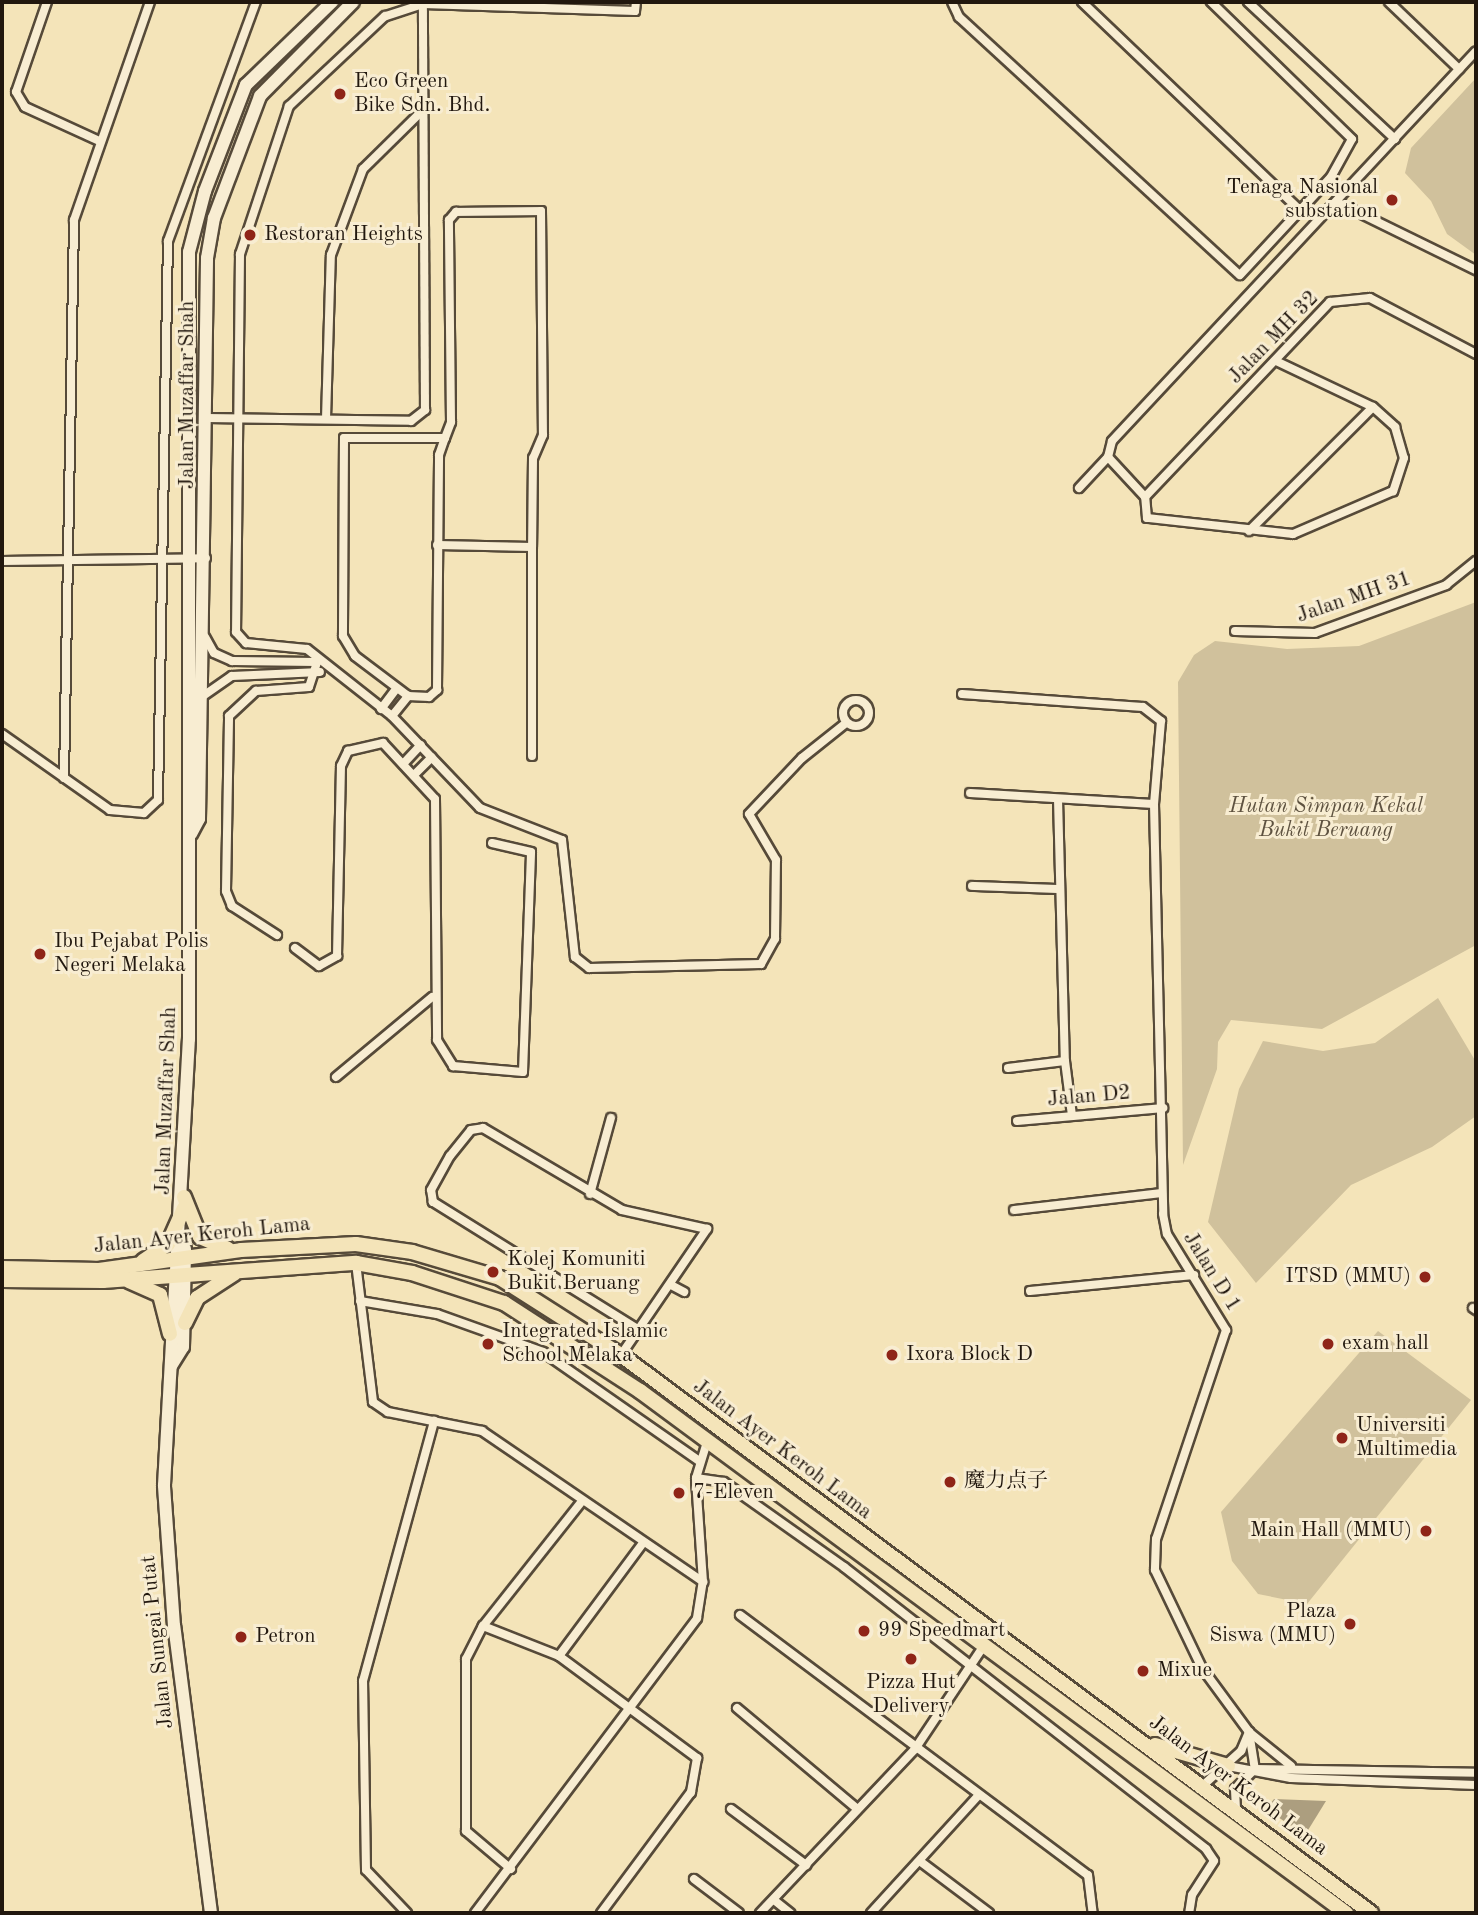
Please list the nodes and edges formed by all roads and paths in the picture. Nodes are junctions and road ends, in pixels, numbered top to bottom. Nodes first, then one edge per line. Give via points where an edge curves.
1 (47, 2) edge
2 (150, 2) edge
3 (256, 2) edge
4 (332, 2) edge
5 (353, 2) edge
6 (635, 2) edge
7 (952, 2) edge
8 (1082, 2) edge
9 (1211, 2) edge
10 (1248, 2) edge
11 (1393, 3) edge
12 (423, 4) junction
13 (1476, 51) edge
14 (1459, 69) junction
15 (424, 109) junction
16 (1395, 139) junction
17 (97, 140) junction
18 (1339, 203) junction
19 (1300, 210) junction
20 (1476, 270) edge
21 (1476, 354) edge
22 (1276, 361) junction
23 (1373, 407) junction
24 (207, 418) junction
25 (237, 418) junction
26 (326, 419) junction
27 (445, 438) junction
28 (1108, 457) junction
29 (1079, 488) dead end
30 (1145, 497) junction
31 (1249, 531) junction
32 (437, 545) junction
33 (532, 547) junction
34 (163, 557) junction
35 (188, 557) junction
36 (206, 558) junction
37 (66, 559) junction
38 (2, 561) edge
39 (1476, 561) edge
40 (1235, 631) dead end
41 (205, 637) junction
42 (317, 662) junction
43 (326, 669) junction
44 (317, 674) junction
45 (397, 688) junction
46 (962, 694) dead end
47 (203, 696) junction
48 (408, 696) junction
49 (382, 709) junction
50 (391, 716) junction
51 (846, 723) dead end
52 (2, 734) edge
53 (421, 745) junction
54 (532, 756) dead end
55 (432, 757) junction
56 (403, 764) junction
57 (414, 775) junction
58 (64, 778) junction
59 (970, 793) dead end
60 (1058, 799) junction
61 (1154, 804) junction
62 (191, 834) junction
63 (492, 844) dead end
64 (972, 886) dead end
65 (1059, 889) junction
66 (277, 935) dead end
67 (295, 948) dead end
68 (432, 997) junction
69 (1065, 1061) junction
70 (1008, 1068) dead end
71 (336, 1077) dead end
72 (1164, 1108) junction
73 (1072, 1116) junction
74 (611, 1118) dead end
75 (1017, 1121) dead end
76 (1162, 1193) junction
77 (590, 1194) junction
78 (184, 1203) junction
79 (1014, 1210) dead end
80 (242, 1250) junction
81 (356, 1264) junction
82 (182, 1266) junction
83 (2, 1268) edge
84 (250, 1269) junction
85 (120, 1273) junction
86 (1194, 1275) junction
87 (2, 1280) edge
88 (671, 1285) junction
89 (1030, 1291) dead end
90 (684, 1292) dead end
91 (360, 1301) junction
92 (185, 1323) junction
93 (639, 1330) junction
94 (170, 1334) junction
95 (621, 1355) junction
96 (171, 1366) junction
97 (434, 1420) junction
98 (707, 1442) junction
99 (698, 1460) junction
100 (696, 1478) junction
101 (582, 1501) junction
102 (643, 1543) junction
103 (703, 1582) junction
104 (944, 1597) junction
105 (740, 1615) dead end
106 (483, 1626) junction
107 (983, 1647) junction
108 (559, 1656) junction
109 (968, 1668) junction
110 (1048, 1670) junction
111 (737, 1708) dead end
112 (627, 1709) junction
113 (1249, 1732) junction
114 (1143, 1741) junction
115 (915, 1749) junction
116 (1228, 1766) junction
117 (1291, 1766) junction
118 (1255, 1769) junction
119 (1476, 1773) edge
120 (1202, 1785) junction
121 (1476, 1786) edge
122 (978, 1796) junction
123 (856, 1808) junction
124 (1200, 1808) junction
125 (731, 1809) dead end
126 (1236, 1809) junction
127 (921, 1862) junction
128 (806, 1865) junction
129 (512, 1869) junction
130 (694, 1879) dead end
131 (774, 1900) junction
132 (211, 1913) edge
133 (407, 1913) edge
134 (475, 1913) edge
135 (601, 1913) edge
136 (739, 1913) edge
137 (760, 1913) edge
138 (790, 1913) edge
139 (871, 1913) edge
140 (989, 1913) edge
141 (1093, 1913) edge
142 (1189, 1913) edge
143 (1346, 1913) edge
144 (1371, 1913) edge

1 - 17 street via 16,92 25,107
2 - 17 street
3 - 34 street via 168,240
4 - 35 main road, Jalan Muzaffar Shah via 246,85 192,234
5 - 24 main road, Jalan Muzaffar Shah via 260,96 214,218 207,258
6 - 12 street via 635,11
7 - 19 street via 959,17 1240,275
8 - 19 street
9 - 19 street via 1350,132 1350,152
10 - 16 street
11 - 14 street
12 - 15 street
12 - 25 street via 385,16 289,106 240,254
13 - 14 street
14 - 16 street
15 - 26 street via 363,169 331,255
15 - 26 street via 427,404 411,421
16 - 18 street
17 - 37 street via 73,237
18 - 20 street
18 - 28 street via 1112,441
21 - 22 street, Jalan MH 32 via 1358,295 1330,302
22 - 23 street
22 - 30 street, Jalan MH 32
23 - 31 street
23 - 31 street via 1402,442 1394,491 1314,529
24 - 25 street
24 - 36 main road, Jalan Muzaffar Shah
25 - 26 street
25 - 42 street via 236,632 246,643 302,647
27 - 32 street via 439,455
27 - 33 street via 451,422 451,215 541,211 543,435 533,458
27 - 45 street via 344,438 343,636 355,656
28 - 29 street
28 - 30 street
30 - 31 street via 1146,519
32 - 33 street
32 - 48 street via 437,690 429,697
33 - 54 street
34 - 35 street
34 - 37 street
34 - 58 street via 158,800 144,813 121,814
35 - 36 street
35 - 62 main road, Jalan Muzaffar Shah via 184,817
36 - 41 main road, Jalan Muzaffar Shah
37 - 38 street
37 - 58 street
39 - 40 street, Jalan MH 31 via 1446,584 1315,633
41 - 42 street via 214,653 232,661
41 - 47 main road, Jalan Muzaffar Shah
42 - 43 street
42 - 44 street
43 - 44 street
43 - 49 street
44 - 47 street via 232,676
44 - 66 street via 304,690 249,694 229,716 226,891 232,906
45 - 48 street
45 - 49 street
46 - 61 street, Jalan D 1 via 1158,713
47 - 62 main road, Jalan Muzaffar Shah via 199,818
48 - 50 street
49 - 50 street
50 - 53 street
51 - 55 street via 749,814 776,860 776,933 773,952 748,968 580,964 562,840 480,808
52 - 58 street
53 - 55 street
53 - 56 street
55 - 57 street
56 - 57 street
56 - 67 street via 383,743 348,751 340,776 337,956 319,966
57 - 68 street via 437,807
59 - 60 street
60 - 61 street
60 - 65 street
61 - 72 street, Jalan D 1
62 - 78 main road, Jalan Muzaffar Shah
63 - 68 street via 531,852 523,1072 453,1066 437,1040
64 - 65 street
65 - 69 street
68 - 71 street
69 - 70 street
69 - 73 street
72 - 73 street, Jalan D2
72 - 76 street, Jalan D 1
73 - 75 street, Jalan D2
74 - 77 street
76 - 79 street
76 - 86 street, Jalan D 1 via 1167,1234
77 - 88 street via 622,1210 702,1231
77 - 93 street via 479,1127 450,1156 430,1196
78 - 80 main road via 204,1242
78 - 82 main road, Jalan Muzaffar Shah
78 - 85 main road via 165,1248
80 - 82 main road, Jalan Ayer Keroh Lama
80 - 95 main road, Jalan Ayer Keroh Lama via 356,1244 412,1252 500,1278
81 - 84 main road, Jalan Ayer Keroh Lama
81 - 91 street
81 - 98 main road, Jalan Ayer Keroh Lama via 412,1273 504,1303 601,1363
82 - 84 main road, Jalan Ayer Keroh Lama
82 - 85 main road, Jalan Ayer Keroh Lama
82 - 92 main road, Jalan Sungai Putat
82 - 94 main road, Jalan Sungai Putat
83 - 85 main road, Jalan Ayer Keroh Lama
84 - 92 main road via 203,1292
85 - 87 main road, Jalan Ayer Keroh Lama
85 - 94 main road via 160,1295
86 - 89 street
86 - 113 street, Jalan D 1 via 1226,1338 1156,1539 1155,1570 1202,1668
88 - 90 street
88 - 93 street
91 - 97 street via 373,1402 388,1412
91 - 99 street via 438,1314 543,1352
92 - 96 main road, Jalan Sungai Putat via 183,1347
93 - 95 street
94 - 96 main road, Jalan Sungai Putat
95 - 104 main road, Jalan Ayer Keroh Lama
96 - 132 main road, Jalan Sungai Putat via 166,1532
97 - 101 street via 482,1431
97 - 133 street via 363,1681 366,1870
98 - 99 street
98 - 107 main road, Jalan Ayer Keroh Lama
99 - 100 street
100 - 103 street
100 - 109 street via 735,1489
101 - 102 street
101 - 106 street
102 - 103 street
102 - 108 street
103 - 112 street via 696,1618
104 - 107 main road via 982,1633
104 - 110 main road, Jalan Ayer Keroh Lama
105 - 115 street
106 - 108 street
106 - 129 street via 466,1659 466,1831
107 - 109 street
107 - 110 main road via 1006,1648
107 - 124 main road, Jalan Ayer Keroh Lama
108 - 112 street
109 - 115 street
109 - 142 street via 1206,1849 1214,1861 1192,1895
110 - 114 main road, Jalan Ayer Keroh Lama
111 - 123 street
112 - 129 street
112 - 135 street via 697,1758 699,1766 691,1793
113 - 116 street
113 - 117 street
113 - 118 street, Jalan D 1
114 - 116 main road
114 - 120 main road, Jalan Ayer Keroh Lama
115 - 122 street
115 - 123 street
116 - 118 street
116 - 120 street
117 - 118 street
117 - 119 street
118 - 121 street via 1291,1778
118 - 126 street via 1236,1789
120 - 124 street
120 - 126 main road, Jalan Ayer Keroh Lama
122 - 127 street
122 - 141 street via 1092,1879
123 - 128 street
124 - 143 main road, Jalan Ayer Keroh Lama
125 - 128 street
126 - 144 main road, Jalan Ayer Keroh Lama
127 - 139 street
127 - 140 street
128 - 131 street
129 - 134 street
130 - 136 street
131 - 137 street
131 - 138 street

